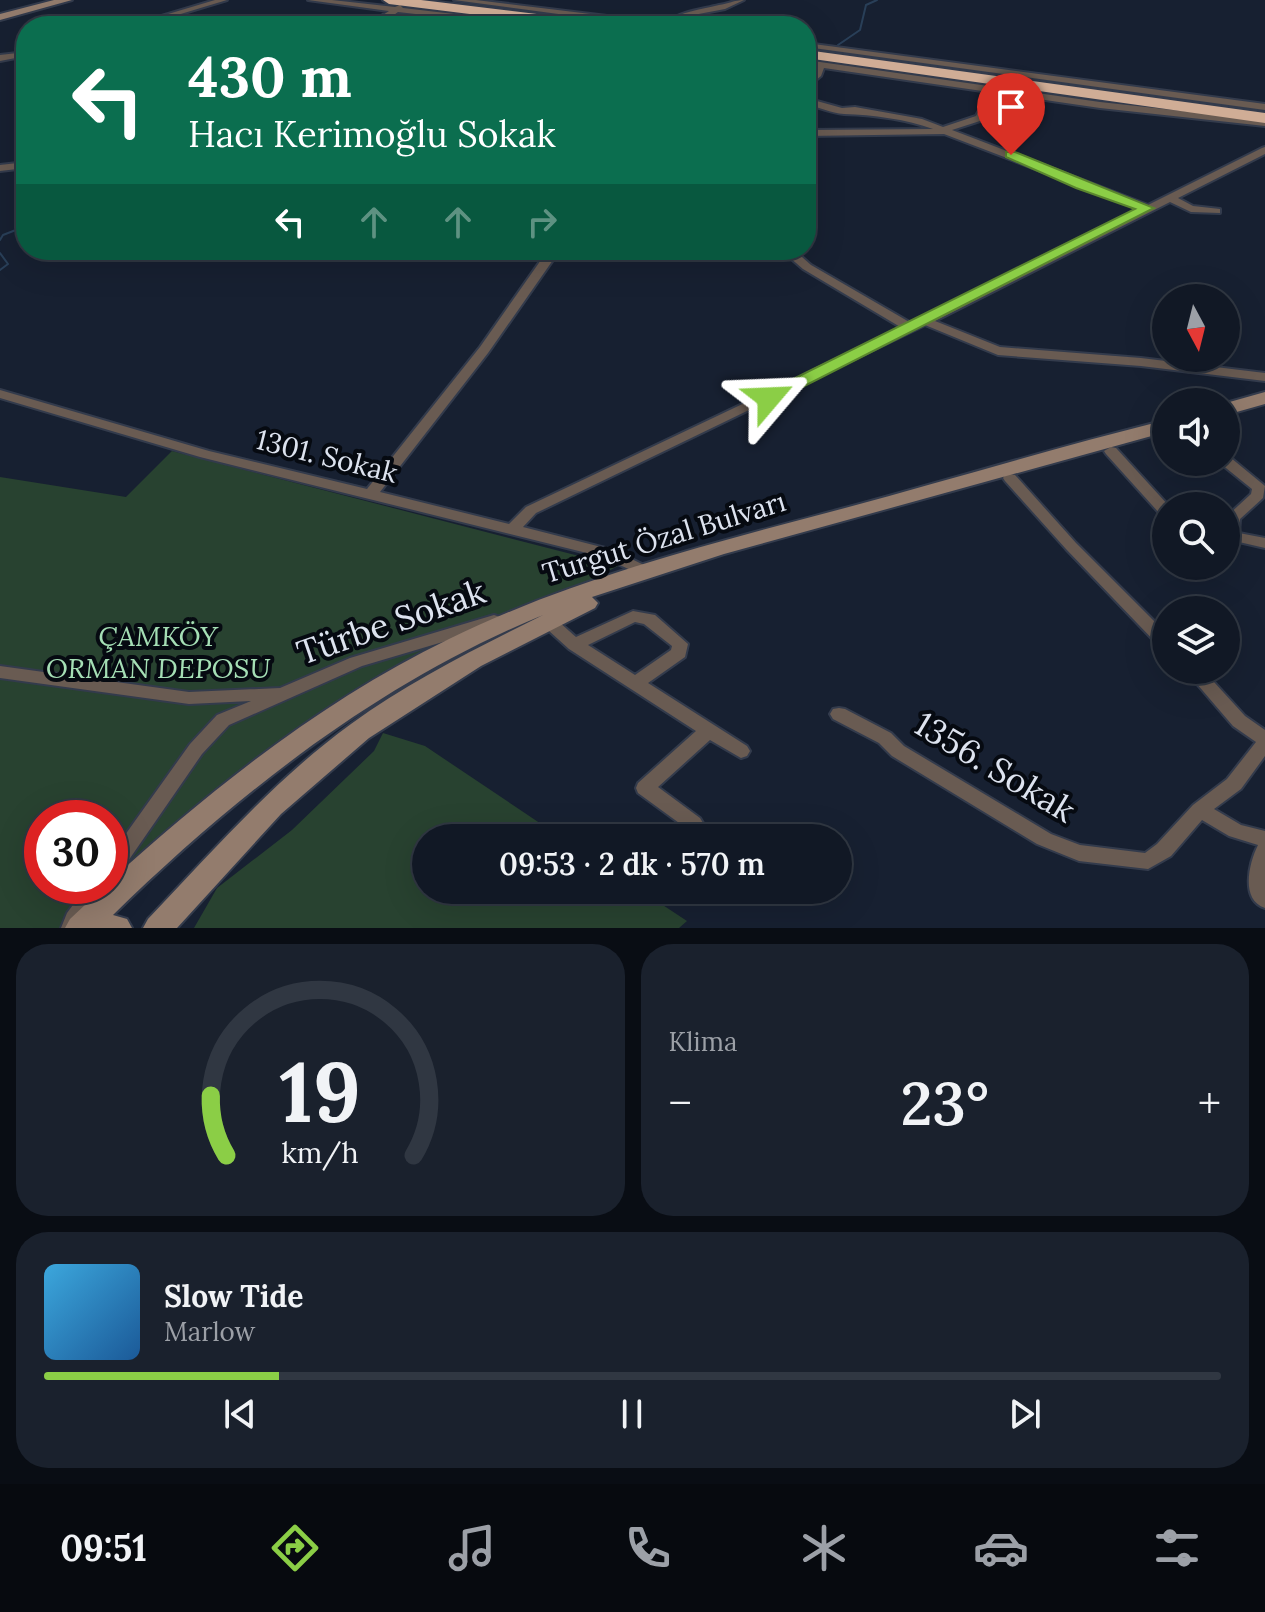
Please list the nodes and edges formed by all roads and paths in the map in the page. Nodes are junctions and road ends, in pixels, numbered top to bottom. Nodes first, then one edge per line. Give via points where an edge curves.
1 (67, 0) edge
2 (223, 0) edge
3 (312, 0) edge
4 (423, 0) edge
5 (458, 0) edge
6 (740, 0) edge
7 (397, 4) edge
8 (469, 13) junction
9 (167, 16) edge
10 (513, 16) edge
11 (528, 16) edge
12 (540, 16) edge
13 (542, 16) edge
14 (680, 16) edge
15 (0, 17) edge
16 (816, 51) edge
17 (816, 64) edge
18 (820, 65) junction
19 (816, 76) edge
20 (994, 91) junction
21 (816, 104) edge
22 (1263, 118) edge
23 (949, 130) junction
24 (816, 133) edge
25 (1265, 150) edge
26 (1169, 197) junction
27 (1147, 208) junction
28 (1216, 211) dead end
29 (547, 260) edge
30 (799, 260) edge
31 (925, 321) junction
32 (911, 328) junction
33 (1265, 377) edge
34 (0, 394) edge
35 (1265, 398) edge
36 (1240, 405) edge
37 (1265, 408) edge
38 (1240, 415) edge
39 (1152, 430) edge
40 (1152, 440) edge
41 (1111, 451) junction
42 (1240, 472) edge
43 (1010, 478) junction
44 (371, 494) junction
45 (1152, 496) edge
46 (1240, 512) edge
47 (514, 528) junction
48 (1240, 537) edge
49 (1265, 543) edge
50 (641, 570) junction
51 (540, 615) junction
52 (1152, 629) edge
53 (575, 645) junction
54 (0, 672) edge
55 (636, 683) junction
56 (1206, 684) edge
57 (283, 693) junction
58 (839, 714) dead end
59 (707, 732) junction
60 (1265, 741) edge
61 (741, 751) dead end
62 (1258, 765) edge
63 (1200, 810) junction
64 (693, 823) dead end
65 (1265, 839) edge
66 (128, 845) edge
67 (1265, 850) edge
68 (1265, 900) edge
69 (85, 904) edge
70 (71, 928) edge
71 (80, 928) edge
72 (90, 928) edge
73 (117, 928) edge
74 (158, 928) edge

1 - 15 main road
2 - 9 street
3 - 7 street
4 - 12 highway
5 - 13 street
6 - 14 street
7 - 8 highway
8 - 10 highway
8 - 11 street
16 - 22 highway
17 - 18 street
18 - 19 street
18 - 20 street
20 - 22 street
20 - 23 street via 980,118
21 - 23 street
23 - 24 street
23 - 27 street
25 - 26 street
26 - 27 street
26 - 28 street via 1191,209
27 - 31 street
29 - 44 street
30 - 32 street
31 - 32 street
31 - 33 street via 998,351
32 - 47 street via 531,510
34 - 44 street, 1301. Sokak via 205,454
35 - 36 main road
37 - 38 main road
39 - 50 main road, Turgut Özal Bulvarı
40 - 41 main road
41 - 43 main road
41 - 45 street
42 - 46 street via 1259,488
43 - 51 main road via 685,568
43 - 52 street
44 - 47 street, 1301. Sokak
47 - 50 street, 1301. Sokak via 608,553
48 - 49 street
50 - 51 main road, Turgut Özal Bulvarı
51 - 53 street
51 - 57 street, Türbe Sokak via 356,662
51 - 71 main road, Turgut Özal Bulvarı via 406,671 270,761
51 - 74 main road via 360,731 272,807
53 - 55 street
53 - 55 street via 633,616 649,619 680,644 679,653
54 - 57 street via 189,698
55 - 59 street
56 - 60 street
57 - 66 street, Türbe Sokak via 223,720 196,749
58 - 63 street, 1356. Sokak via 1044,839 1079,853 1148,861
59 - 61 street
59 - 64 street via 645,788
60 - 62 street, 1356. Sokak
62 - 63 street, 1356. Sokak
63 - 65 street via 1236,831
67 - 68 street via 1260,863 1260,896
69 - 70 street
72 - 73 main road

